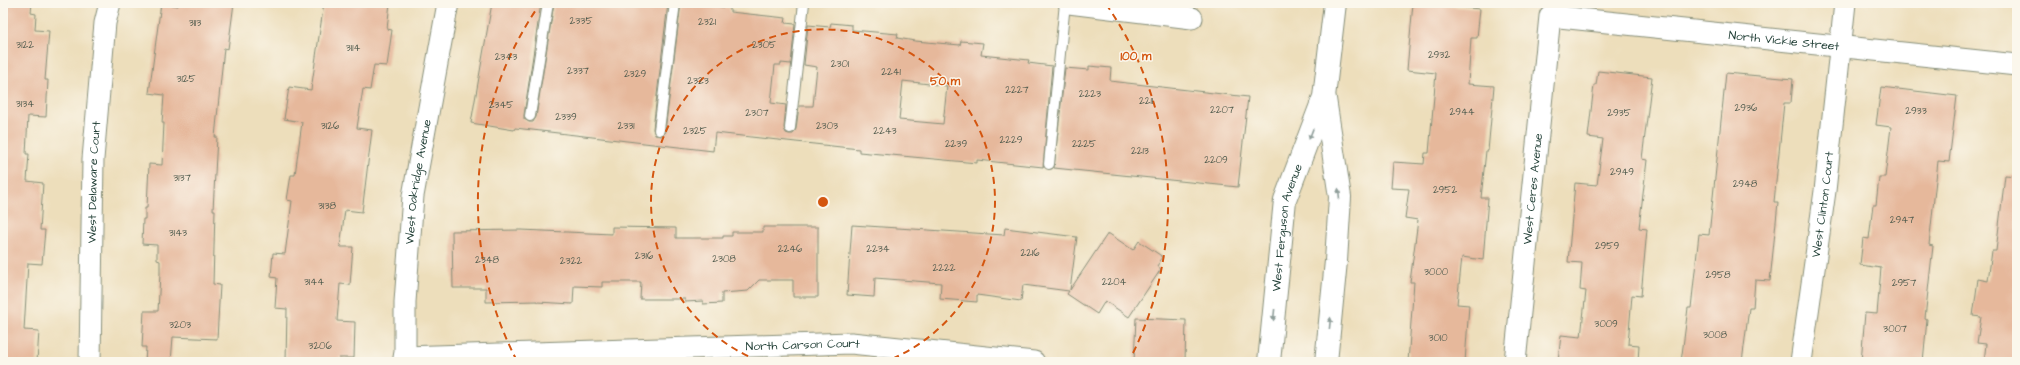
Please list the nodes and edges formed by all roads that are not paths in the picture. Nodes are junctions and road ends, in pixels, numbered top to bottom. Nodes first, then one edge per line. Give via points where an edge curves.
1 (110, 3) edge
2 (448, 3) edge
3 (548, 3) edge
4 (675, 3) edge
5 (804, 3) edge
6 (1065, 3) edge
7 (1069, 3) edge
8 (1335, 3) edge
9 (1845, 3) edge
10 (1550, 16) joint
11 (1192, 18) dead end
12 (1840, 47) junction
13 (2017, 65) edge
14 (1324, 97) junction
15 (530, 116) dead end
16 (790, 128) dead end
17 (659, 130) dead end
18 (1049, 164) dead end
19 (404, 359) edge
20 (90, 362) edge
21 (1034, 362) edge
22 (1269, 362) edge
23 (1326, 362) edge
24 (1515, 362) edge
25 (1801, 362) edge

1 - 20 street, West Delaware Court via 105,23 93,158
2 - 19 street, West Oakridge Avenue via 413,196 404,302
3 - 15 lane
4 - 17 lane
5 - 16 lane
6 - 18 lane
7 - 11 street
8 - 14 street, West Ferguson Avenue
9 - 12 street, West Clinton Court
10 - 12 street, North Vickie Street
10 - 24 street, West Ceres Avenue
12 - 13 street, North Vickie Street
12 - 25 street, West Clinton Court via 1825,191
14 -> 22 street, West Ferguson Avenue via 1285,200
23 -> 14 street, West Ferguson Avenue via 1340,197
19 - 21 street, North Carson Court via 851,343

